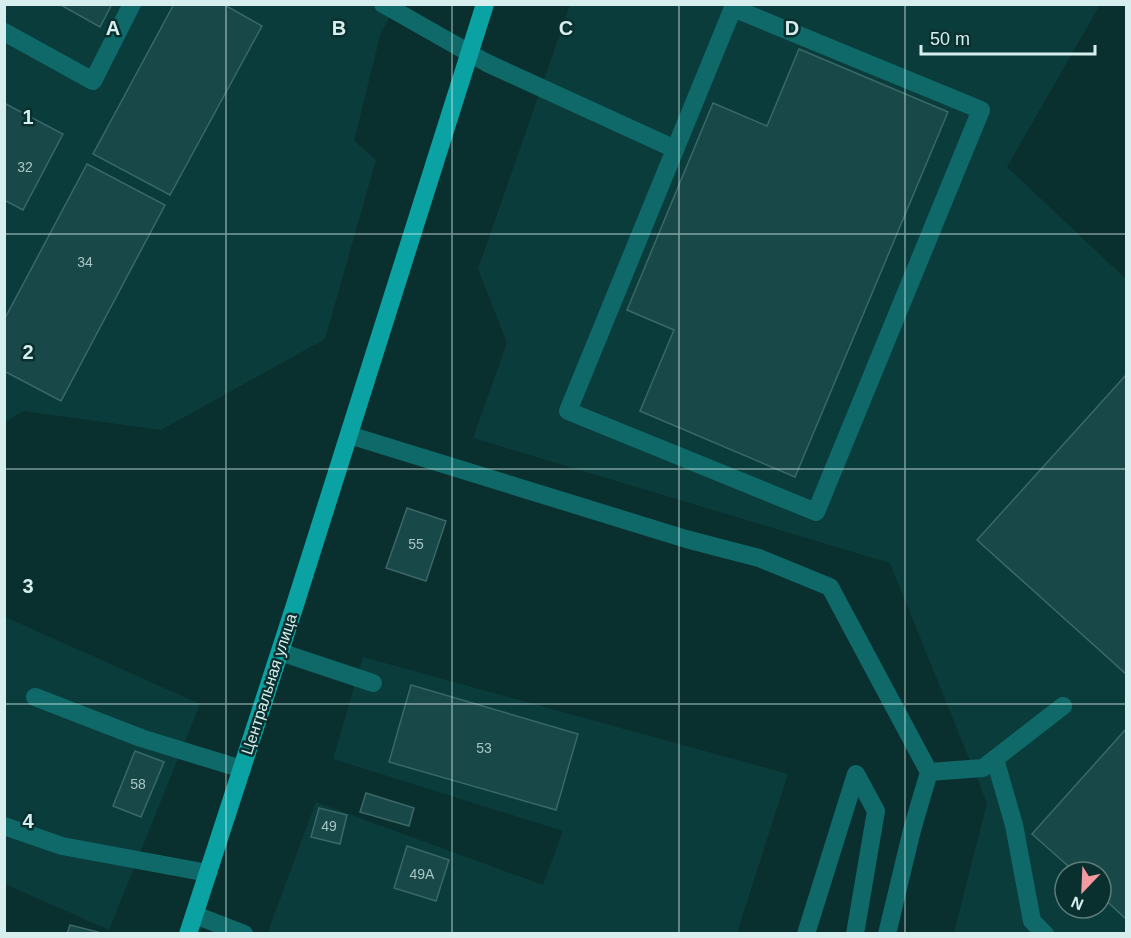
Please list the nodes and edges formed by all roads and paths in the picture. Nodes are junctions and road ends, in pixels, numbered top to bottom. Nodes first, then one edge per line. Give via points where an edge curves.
1 (132, 4) edge
2 (383, 4) edge
3 (485, 4) edge
4 (4, 33) edge
5 (470, 55) junction
6 (675, 149) junction
7 (349, 435) junction
8 (280, 652) junction
9 (374, 683) dead end
10 (35, 697) dead end
11 (1063, 706) dead end
12 (995, 759) junction
13 (242, 769) junction
14 (929, 772) junction
15 (4, 826) edge
16 (208, 873) junction
17 (195, 915) junction
18 (188, 933) edge
19 (244, 933) edge
20 (806, 933) edge
21 (855, 933) edge
22 (887, 933) edge
23 (1045, 933) edge

1 - 4 lane via 93,81
2 - 5 lane
3 - 5 main road, Центральная улица
5 - 6 lane
5 - 7 main road, Центральная улица
6 - 6 lane via 568,411 816,512 981,110 734,8
7 - 8 main road, Центральная улица
7 - 14 lane via 759,558 830,587
8 - 9 lane
8 - 13 main road, Центральная улица
10 - 13 lane via 141,738
11 - 12 lane
12 - 14 lane via 983,768
12 - 23 lane via 1014,825 1032,921
13 - 16 main road, Центральная улица
14 - 22 lane
15 - 16 lane via 62,846
16 - 17 main road, Центральная улица
17 - 18 main road, Центральная улица
17 - 19 lane
20 - 21 lane via 856,774 876,811

